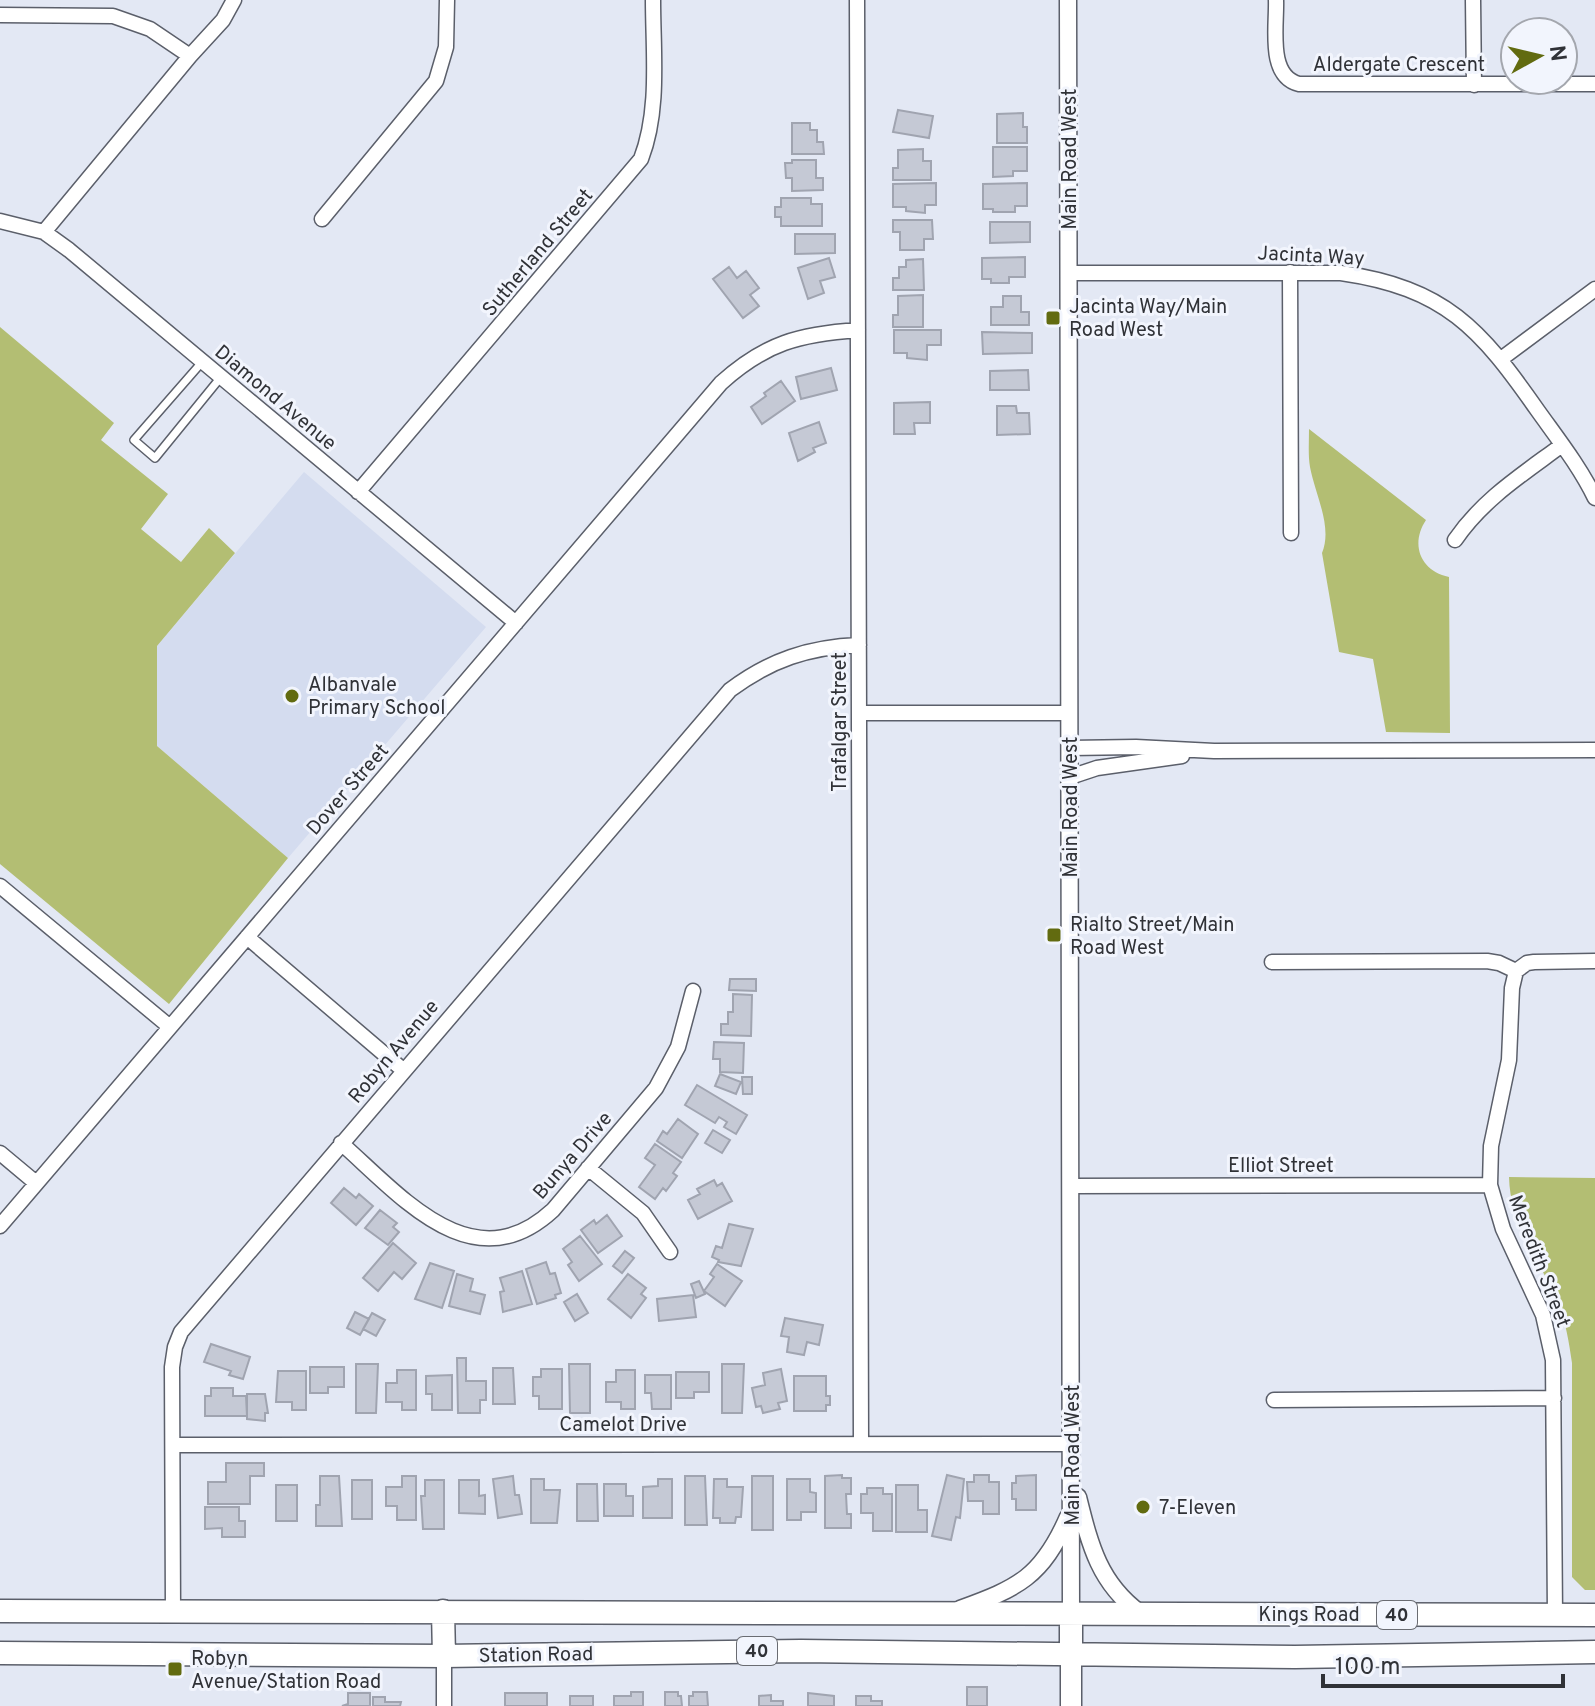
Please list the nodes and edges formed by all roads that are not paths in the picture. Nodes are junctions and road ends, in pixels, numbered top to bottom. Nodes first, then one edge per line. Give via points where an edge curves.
1 (234, 0) edge
2 (447, 0) edge
3 (653, 0) edge
4 (857, 0) edge
5 (1068, 0) edge
6 (1276, 0) edge
7 (1473, 0) edge
8 (0, 15) edge
9 (190, 56) junction
10 (1595, 84) edge
11 (1474, 85) junction
12 (322, 219) dead end
13 (0, 221) edge
14 (44, 232) junction
15 (1290, 272) junction
16 (1069, 273) junction
17 (1595, 289) edge
18 (858, 330) junction
19 (1501, 359) junction
20 (203, 361) junction
21 (221, 377) junction
22 (1562, 445) junction
23 (358, 492) junction
24 (1595, 498) edge
25 (1291, 533) dead end
26 (1455, 540) dead end
27 (516, 623) junction
28 (859, 645) junction
29 (860, 713) junction
30 (1069, 713) junction
31 (1070, 748) junction
32 (1595, 750) edge
33 (1214, 751) junction
34 (1070, 777) junction
35 (0, 886) edge
36 (247, 937) junction
37 (1595, 961) edge
38 (1272, 962) dead end
39 (1516, 971) junction
40 (693, 991) dead end
41 (170, 1027) junction
42 (403, 1070) junction
43 (341, 1143) junction
44 (0, 1153) edge
45 (588, 1168) junction
46 (36, 1183) junction
47 (1490, 1185) junction
48 (1071, 1186) junction
49 (0, 1226) edge
50 (670, 1252) dead end
51 (1554, 1398) junction
52 (1274, 1400) dead end
53 (861, 1444) junction
54 (1072, 1444) junction
55 (174, 1445) junction
56 (1072, 1468) junction
57 (1071, 1508) junction
58 (0, 1611) edge
59 (443, 1611) junction
60 (173, 1612) junction
61 (951, 1613) junction
62 (1071, 1613) junction
63 (1140, 1613) junction
64 (1595, 1615) edge
65 (1555, 1616) junction
66 (1555, 1652) junction
67 (1595, 1652) edge
68 (0, 1653) edge
69 (444, 1656) junction
70 (1071, 1656) junction
71 (444, 1706) edge
72 (1071, 1706) edge

1 - 9 street
2 - 12 street via 446,47 436,81
3 - 23 street, Sutherland Street via 653,106 641,159
4 - 18 street, Trafalgar Street
5 - 16 street, Main Road West
6 - 11 street, Aldergate Crescent via 1278,65 1290,82
7 - 11 street
8 - 9 street via 113,16 150,29
9 - 14 street
10 - 11 street, Aldergate Crescent
13 - 14 street, Diamond Avenue
14 - 20 street, Diamond Avenue
15 - 16 street, Jacinta Way
15 - 19 street, Jacinta Way via 1341,273 1413,290 1465,322
15 - 25 street
16 - 30 street, Main Road West
17 - 19 street
18 - 27 street, Dover Street via 791,339 738,368
18 - 28 street, Trafalgar Street
19 - 22 street, Jacinta Way
20 - 21 street, Diamond Avenue
20 - 21 lane via 134,440 155,458
21 - 23 street, Diamond Avenue
22 - 24 street, Jacinta Way
22 - 26 street via 1480,509
23 - 27 street, Diamond Avenue
27 - 36 street, Dover Street
28 - 29 street, Trafalgar Street
28 - 42 street, Robyn Avenue via 787,656 730,690
29 - 30 street
29 - 53 street, Trafalgar Street
30 - 31 street, Main Road West
31 - 33 street
31 - 34 street, Main Road West
32 - 33 street
33 - 34 street via 1097,768
34 - 48 street, Main Road West
35 - 41 street
36 - 41 street, Dover Street
36 - 42 street
37 - 39 street via 1534,962
38 - 39 street via 1487,961
39 - 47 street, Meredith Street
40 - 45 street, Bunya Drive via 686,1026 656,1088
41 - 46 street, Dover Street
42 - 43 street, Robyn Avenue
43 - 45 street, Bunya Drive via 438,1224 470,1238 505,1237 538,1223
43 - 55 street, Robyn Avenue via 181,1332 172,1367
44 - 46 street
45 - 50 street via 643,1213
46 - 49 street, Dover Street
47 - 48 street, Elliot Street
47 - 51 street, Meredith Street via 1503,1229 1546,1326
48 - 54 street, Main Road West
51 - 52 street
51 - 65 street, Meredith Street
53 - 54 street, Camelot Drive
53 - 55 street, Camelot Drive
54 - 56 street, Main Road West
55 - 60 street, Robyn Avenue
56 - 57 street, Main Road West
56 - 63 street via 1100,1567 1115,1593
57 - 61 street via 1053,1547 1031,1575
57 - 62 street, Main Road West
58 - 60 main road, Station Road / 40
59 - 60 main road, Station Road / 40
59 - 61 main road, Station Road / 40
59 - 69 main road
61 - 62 main road, Station Road / 40
62 - 63 main road, Kings Road / 40
62 - 70 main road
63 - 65 main road, Kings Road / 40
64 - 65 main road, Kings Road / 40
65 - 66 main road
66 - 67 main road, Kings Road / 40
66 - 70 main road, Kings Road / 40
68 - 69 main road, Station Road / 40
69 - 70 main road, Station Road / 40 via 689,1651
69 - 71 street
70 - 72 main road

